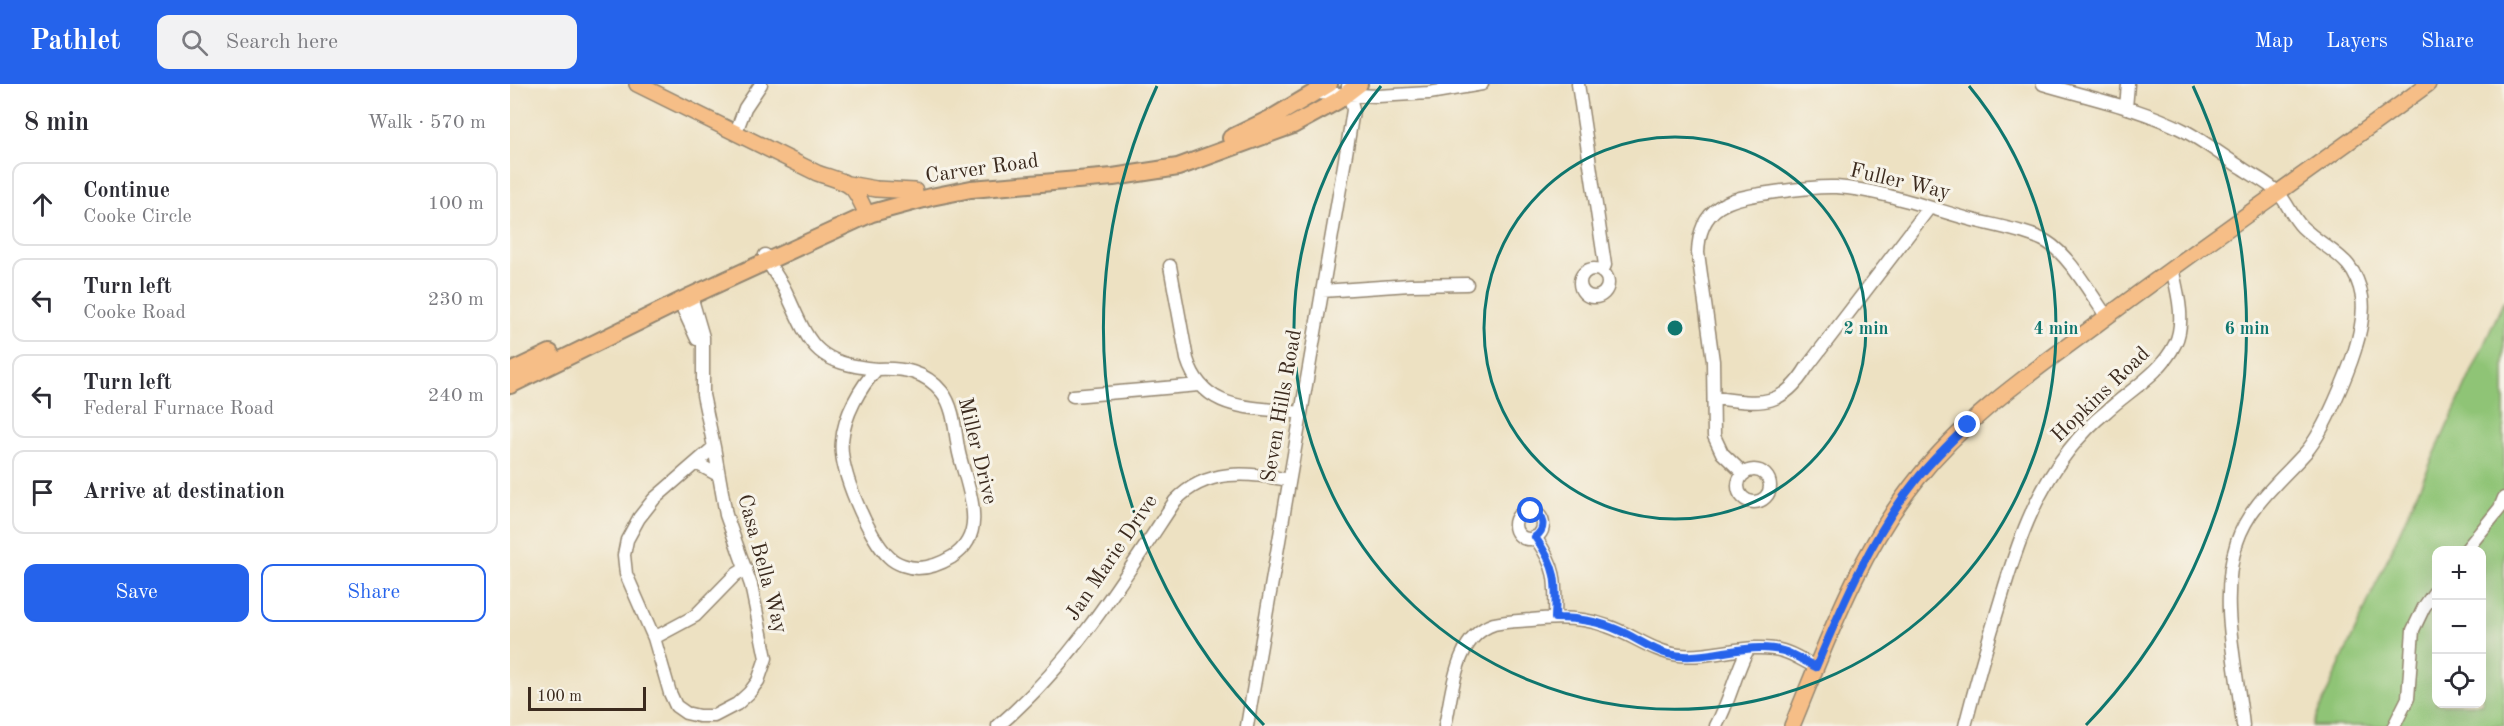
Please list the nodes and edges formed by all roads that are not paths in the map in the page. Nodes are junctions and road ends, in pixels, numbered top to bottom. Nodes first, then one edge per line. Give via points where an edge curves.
1 (637, 84) edge
2 (761, 84) edge
3 (1482, 84) edge
4 (1578, 84) edge
5 (2043, 84) edge
6 (2128, 84) edge
7 (2428, 84) edge
8 (1352, 87) edge
9 (1322, 88) edge
10 (2126, 108) junction
11 (736, 132) junction
12 (845, 183) junction
13 (915, 191) junction
14 (2279, 193) junction
15 (1929, 208) junction
16 (866, 212) junction
17 (766, 258) junction
18 (1170, 266) dead end
19 (2172, 268) junction
20 (1602, 272) dead end
21 (1467, 284) dead end
22 (1322, 291) junction
23 (685, 299) junction
24 (2107, 317) junction
25 (877, 369) junction
26 (510, 372) edge
27 (510, 385) edge
28 (1199, 385) junction
29 (1073, 396) dead end
30 (1714, 398) junction
31 (1301, 413) junction
32 (714, 447) junction
33 (696, 463) junction
34 (1744, 474) dead end
35 (718, 475) junction
36 (1289, 480) junction
37 (2504, 498) edge
38 (1535, 537) dead end
39 (2469, 546) edge
40 (746, 568) junction
41 (2432, 596) edge
42 (1555, 618) junction
43 (654, 638) junction
44 (1748, 649) junction
45 (1816, 667) junction
46 (1966, 720) edge
47 (998, 726) edge
48 (1247, 726) edge
49 (1445, 726) edge
50 (1716, 726) edge
51 (1792, 726) edge
52 (2243, 726) edge
53 (2394, 726) edge

1 - 11 main road
2 - 11 street via 743,112
3 - 8 street via 1378,96
4 - 20 street via 1605,265
5 - 10 street
6 - 10 street
7 - 14 main road
8 - 9 street
8 - 16 highway, Carver Road via 1316,114 1178,167 1113,177 971,189
8 - 22 street, Seven Hills Road via 1353,110
9 - 13 highway, Carver Road via 1252,129 1179,156 1115,168 960,181
10 - 14 street via 2184,131
11 - 12 main road
12 - 13 main road
12 - 16 main road via 856,189
13 - 16 highway, Carver Road
14 - 19 main road
14 - 52 street via 2303,227 2347,263 2359,285 2363,314 2336,400 2319,433 2262,500 2236,547 2229,594
15 - 24 street, Fuller Way via 2047,242 2063,257
15 - 30 street via 1797,384 1773,400
15 - 30 street, Fuller Way via 1868,191 1835,187 1741,197 1718,207 1706,220 1698,244 1712,347
16 - 17 highway, Carver Road
17 - 23 highway, Carver Road
17 - 25 street, Miller Drive via 801,329 819,352 854,367
17 - 26 highway, Carver Road
18 - 28 street via 1186,359
19 - 24 main road
19 - 46 street, Hopkins Road via 2179,319 2176,342 2162,364 2083,434 2036,499 2011,566
21 - 22 street
22 - 31 street, Seven Hills Road
23 - 27 highway, Carver Road
23 - 32 street, Casa Bella Way via 702,351 703,395
24 - 45 main road via 1968,425 1918,478 1873,544
25 - 25 street, Miller Drive via 865,382 841,443 857,503 890,559 916,568 943,563 962,551 974,529 972,502 950,409 944,394 919,373
28 - 29 street
28 - 31 street via 1208,394 1231,404
30 - 34 street, Fuller Way via 1716,442 1725,457
31 - 36 street, Seven Hills Road
32 - 33 street, Casa Bella Way
32 - 35 street, Casa Bella Way
33 - 35 street, Casa Bella Way
33 - 43 street, Casa Bella Way via 654,499 627,540 626,574
35 - 40 street, Casa Bella Way via 726,514
36 - 47 street, Jan Marie Drive via 1235,475 1205,480 1184,492 1081,638 1028,699
36 - 48 street, Seven Hills Road
37 - 39 street
38 - 42 street via 1554,570
40 - 43 street via 695,616
40 - 43 street, Casa Bella Way via 766,658 758,681 737,704 714,716 686,713 676,706
41 - 53 street via 2413,630 2408,698
42 - 44 street via 1609,626 1659,650 1679,655
42 - 49 street via 1502,622 1476,635 1456,670
44 - 45 street via 1784,651
44 - 50 street
45 - 51 main road

